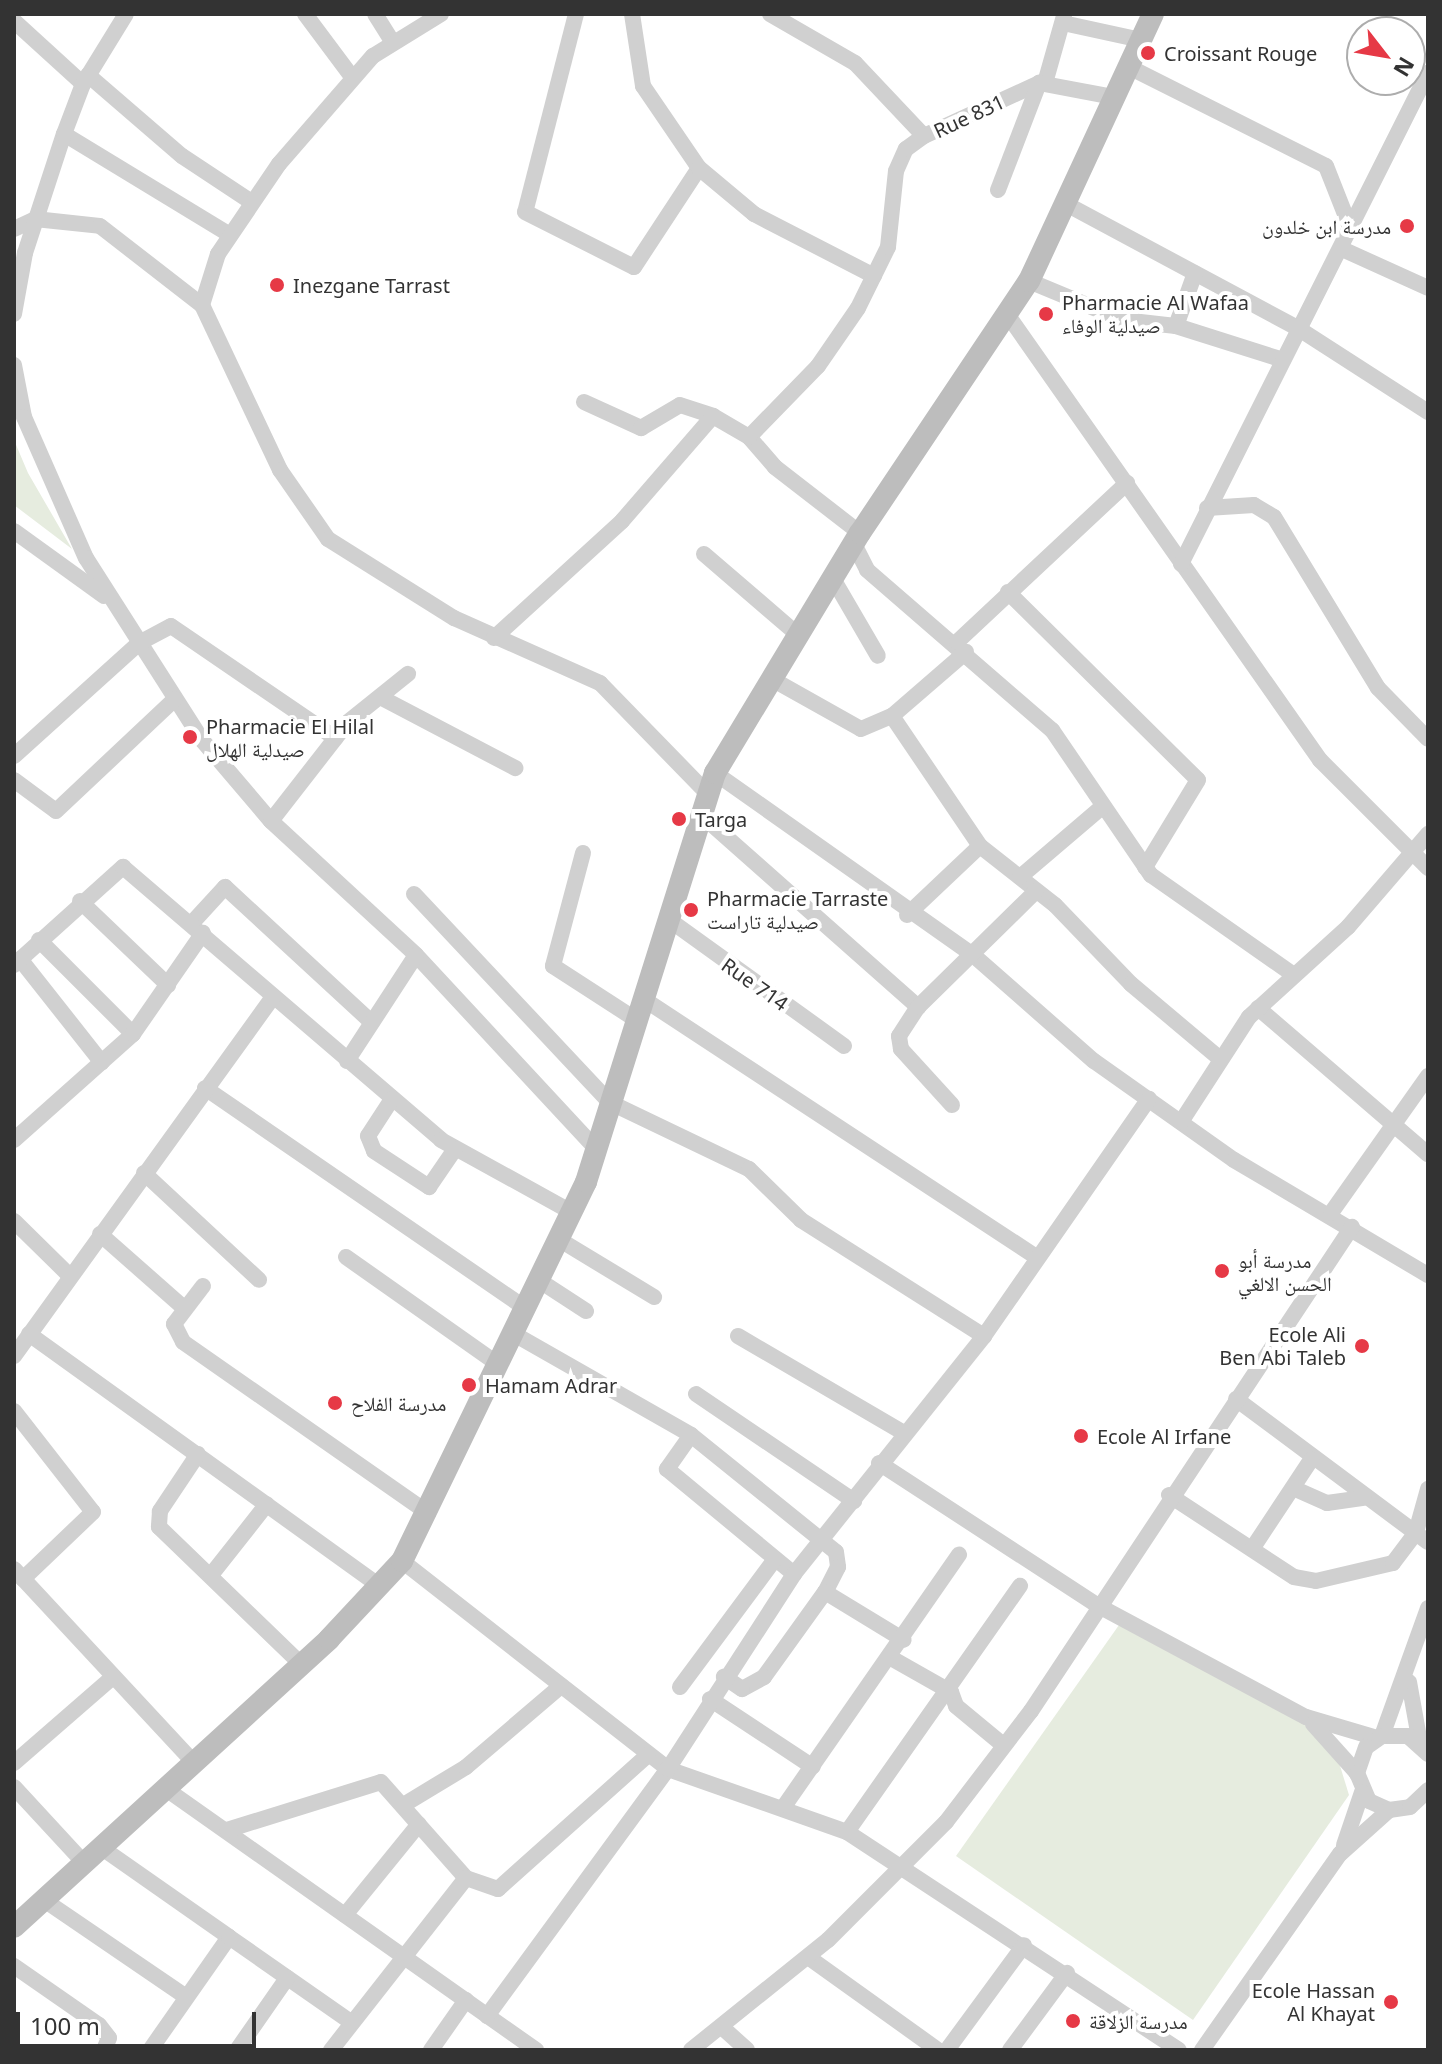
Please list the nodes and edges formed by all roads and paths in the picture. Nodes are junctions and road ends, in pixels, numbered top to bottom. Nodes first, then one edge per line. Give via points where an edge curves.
1 (126, 14) edge
2 (305, 14) edge
3 (375, 14) edge
4 (441, 14) edge
5 (576, 14) edge
6 (632, 14) edge
7 (770, 14) edge
8 (1153, 14) edge
9 (421, 18) edge
10 (1063, 19) edge
11 (14, 21) edge
12 (391, 40) junction
13 (1141, 40) junction
14 (1131, 68) junction
15 (1428, 73) edge
16 (352, 77) junction
17 (86, 80) junction
18 (1042, 83) junction
19 (1113, 97) junction
20 (64, 134) junction
21 (924, 136) junction
22 (699, 168) junction
23 (998, 190) dead end
24 (250, 201) junction
25 (1068, 205) junction
26 (35, 219) junction
27 (1350, 227) junction
28 (14, 229) edge
29 (230, 235) junction
30 (1342, 249) junction
31 (1195, 273) junction
32 (874, 276) junction
33 (1029, 281) junction
34 (1428, 288) edge
35 (16, 291) edge
36 (202, 305) junction
37 (14, 314) edge
38 (1007, 314) junction
39 (1176, 326) junction
40 (1296, 327) junction
41 (1280, 359) junction
42 (14, 365) edge
43 (584, 402) dead end
44 (1428, 412) edge
45 (713, 416) junction
46 (749, 437) junction
47 (1127, 483) junction
48 (1207, 508) junction
49 (14, 531) edge
50 (856, 538) junction
51 (704, 554) dead end
52 (1181, 564) junction
53 (832, 577) junction
54 (1008, 592) junction
55 (109, 600) junction
56 (797, 634) junction
57 (494, 638) junction
58 (139, 643) junction
59 (961, 647) junction
60 (878, 656) dead end
61 (408, 674) dead end
62 (770, 678) junction
63 (380, 697) junction
64 (175, 699) junction
65 (892, 716) junction
66 (335, 738) junction
67 (1428, 739) edge
68 (14, 756) edge
69 (515, 768) dead end
70 (14, 780) edge
71 (711, 782) junction
72 (1102, 807) junction
73 (699, 813) junction
74 (271, 821) junction
75 (1428, 834) edge
76 (980, 846) junction
77 (583, 853) dead end
78 (1410, 854) junction
79 (1145, 867) junction
80 (1428, 868) edge
81 (1020, 877) junction
82 (1036, 891) junction
83 (414, 894) dead end
84 (80, 901) junction
85 (907, 915) junction
86 (668, 919) junction
87 (198, 928) junction
88 (39, 940) junction
89 (972, 954) junction
90 (416, 955) junction
91 (17, 962) edge
92 (1294, 975) junction
93 (168, 985) junction
94 (273, 997) junction
95 (918, 1007) junction
96 (1258, 1008) junction
97 (639, 1009) junction
98 (370, 1021) junction
99 (133, 1034) junction
100 (844, 1046) dead end
101 (1218, 1057) junction
102 (347, 1061) junction
103 (102, 1063) junction
104 (1428, 1076) edge
105 (205, 1088) junction
106 (392, 1099) junction
107 (1149, 1099) junction
108 (609, 1102) junction
109 (952, 1105) dead end
110 (1181, 1122) junction
111 (1390, 1128) junction
112 (14, 1140) edge
113 (455, 1149) junction
114 (596, 1149) junction
115 (1428, 1154) edge
116 (144, 1173) junction
117 (573, 1213) junction
118 (1331, 1213) junction
119 (14, 1221) edge
120 (1352, 1227) junction
121 (100, 1234) junction
122 (560, 1240) junction
123 (346, 1257) dead end
124 (1037, 1257) junction
125 (1428, 1275) edge
126 (70, 1276) junction
127 (259, 1280) dead end
128 (540, 1281) junction
129 (203, 1286) dead end
130 (654, 1297) dead end
131 (185, 1309) junction
132 (526, 1309) junction
133 (586, 1311) dead end
134 (29, 1334) junction
135 (514, 1334) junction
136 (738, 1336) dead end
137 (984, 1336) junction
138 (14, 1356) edge
139 (499, 1365) junction
140 (696, 1394) dead end
141 (1236, 1399) junction
142 (14, 1411) edge
143 (904, 1433) junction
144 (691, 1435) junction
145 (198, 1454) junction
146 (1311, 1460) junction
147 (879, 1463) junction
148 (1293, 1488) junction
149 (1428, 1489) edge
150 (1169, 1495) junction
151 (1364, 1498) junction
152 (854, 1501) junction
153 (267, 1504) junction
154 (428, 1513) junction
155 (1422, 1537) edge
156 (826, 1541) junction
157 (1252, 1549) junction
158 (959, 1555) dead end
159 (775, 1559) junction
160 (402, 1561) junction
161 (18, 1574) edge
162 (794, 1574) junction
163 (211, 1575) junction
164 (1020, 1586) dead end
165 (381, 1587) junction
166 (825, 1592) junction
167 (1095, 1604) junction
168 (1428, 1608) edge
169 (904, 1640) junction
170 (891, 1658) junction
171 (301, 1664) junction
172 (1408, 1676) junction
173 (113, 1677) junction
174 (724, 1677) junction
175 (561, 1686) junction
176 (680, 1687) dead end
177 (951, 1692) junction
178 (710, 1699) junction
179 (1306, 1717) junction
180 (1380, 1737) junction
181 (1002, 1744) junction
182 (1425, 1748) edge
183 (648, 1755) junction
184 (14, 1763) edge
185 (194, 1763) junction
186 (813, 1767) junction
187 (668, 1769) junction
188 (1357, 1773) junction
189 (14, 1787) edge
190 (166, 1789) junction
191 (1428, 1790) edge
192 (1362, 1792) junction
193 (405, 1804) junction
194 (785, 1805) junction
195 (1410, 1807) junction
196 (1389, 1810) junction
197 (1428, 1810) edge
198 (419, 1824) junction
199 (227, 1830) junction
200 (847, 1832) junction
201 (102, 1848) junction
202 (1340, 1854) junction
203 (85, 1864) junction
204 (908, 1868) junction
205 (466, 1878) junction
206 (44, 1900) junction
207 (345, 1915) junction
208 (14, 1927) edge
209 (229, 1937) junction
210 (1024, 1945) junction
211 (402, 1955) junction
212 (808, 1957) junction
213 (14, 1966) edge
214 (1067, 1973) junction
215 (287, 1978) junction
216 (186, 1997) junction
217 (466, 2000) junction
218 (487, 2016) junction
219 (351, 2022) junction
220 (724, 2029) junction
221 (527, 2048) edge
222 (104, 2050) edge
223 (150, 2050) edge
224 (237, 2050) edge
225 (331, 2050) edge
226 (431, 2050) edge
227 (691, 2050) edge
228 (747, 2050) edge
229 (938, 2050) edge
230 (947, 2050) edge
231 (1010, 2050) edge
232 (1179, 2050) edge
233 (1202, 2050) edge

1 - 17 street
2 - 16 street
3 - 12 street
4 - 9 street
5 - 22 street via 525,212 634,267
6 - 22 street via 643,86
7 - 21 street, Rue 831 via 855,63
8 - 13 street
9 - 12 street
10 - 13 street
10 - 18 street
11 - 17 street
12 - 16 street
13 - 14 street
14 - 19 street
14 - 27 street via 1326,166
15 - 27 street
16 - 24 street
17 - 20 street
17 - 24 street via 182,156
18 - 19 street
18 - 21 street, Rue 831
18 - 23 street
19 - 25 street
20 - 26 street
20 - 29 street
21 - 32 street via 906,149 896,171 891,236
22 - 32 street via 754,214
24 - 29 street
25 - 31 street
25 - 33 street
26 - 28 street
26 - 35 street
26 - 36 street via 100,226
27 - 30 street
29 - 36 street
30 - 34 street
30 - 40 street
31 - 39 street
31 - 40 street
32 - 46 street via 833,347
33 - 38 street
33 - 39 street via 1123,320
35 - 37 street
36 - 57 street via 284,478 328,539 384,580
38 - 47 street
38 - 50 street
39 - 41 street
40 - 41 street
40 - 44 street
41 - 48 street
42 - 55 street via 47,478
43 - 45 street via 641,428 680,405
45 - 46 street
45 - 57 street via 622,521
46 - 50 street
47 - 52 street
47 - 54 street
48 - 52 street
48 - 67 street via 1254,505 1274,517 1378,688
49 - 55 street
50 - 53 street
50 - 59 street via 867,570
51 - 56 street
52 - 78 street via 1320,760
53 - 56 street
53 - 60 street
54 - 59 street
54 - 79 street via 1198,780
55 - 58 street
56 - 62 street
57 - 71 street via 610,690
58 - 64 street
58 - 66 street via 176,627
58 - 68 street
59 - 65 street
59 - 72 street via 1052,730
61 - 63 street
62 - 65 street via 847,728
62 - 71 street
63 - 66 street
63 - 69 street
64 - 70 street via 56,811
64 - 74 street
65 - 76 street
66 - 74 street
71 - 73 street
71 - 85 street
72 - 79 street
72 - 81 street
73 - 86 street
73 - 95 street
74 - 90 street
75 - 78 street
76 - 81 street
76 - 85 street
77 - 97 street via 553,966
78 - 80 street
78 - 92 street
79 - 92 street
81 - 82 street
82 - 89 street
82 - 101 street
83 - 108 street
84 - 87 street via 123,867
84 - 88 street
84 - 93 street
85 - 89 street
86 - 97 street
86 - 100 street, Rue 714
87 - 93 street
87 - 94 street
87 - 98 street via 216,888 225,887
88 - 91 street
88 - 99 street
89 - 95 street
89 - 107 street via 1054,1029
90 - 98 street
90 - 114 street
91 - 103 street
92 - 96 street
93 - 99 street
94 - 102 street
94 - 105 street
95 - 109 street via 898,1045
96 - 101 street
96 - 111 street via 1353,1084
97 - 108 street
97 - 124 street
98 - 102 street
99 - 103 street
101 - 110 street
102 - 106 street
103 - 112 street
104 - 111 street
105 - 116 street
105 - 132 street
106 - 113 street
106 - 113 street via 368,1136 374,1151 429,1187
107 - 110 street
107 - 124 street
108 - 114 street
108 - 137 street via 749,1169 801,1220
110 - 118 street
111 - 115 street
111 - 118 street
113 - 117 street
114 - 117 street
116 - 121 street
116 - 127 street
117 - 122 street
118 - 120 street
119 - 126 street
120 - 125 street
120 - 141 street
121 - 126 street
121 - 131 street
122 - 128 street
122 - 130 street
123 - 139 street
124 - 137 street
126 - 134 street
128 - 132 street
128 - 133 street
129 - 131 street
131 - 154 street via 174,1331 212,1368
132 - 135 street
134 - 138 street
134 - 145 street
135 - 139 street
135 - 144 street
136 - 143 street
137 - 143 street
139 - 154 street
140 - 152 street
141 - 146 street
141 - 150 street
142 - 161 street via 93,1512
143 - 147 street
144 - 156 street
144 - 159 street via 667,1469
145 - 153 street
145 - 163 street via 158,1517 172,1544
146 - 148 street
146 - 151 street
147 - 152 street
147 - 167 street
148 - 151 street via 1327,1503
148 - 157 street
149 - 155 street
150 - 157 street
150 - 167 street
151 - 155 street
152 - 156 street
153 - 163 street
153 - 165 street
154 - 160 street
155 - 157 street via 1381,1569 1316,1581 1294,1577
156 - 162 street
156 - 166 street via 838,1567
158 - 169 street
159 - 162 street
159 - 176 street
160 - 165 street
160 - 175 street
161 - 173 street
162 - 174 street
163 - 171 street
164 - 177 street
165 - 171 street
166 - 169 street
166 - 174 street via 756,1684 742,1689
167 - 179 street
167 - 181 street
168 - 172 street
169 - 170 street
170 - 177 street
170 - 186 street
171 - 185 street
172 - 180 street
172 - 182 street
173 - 184 street
173 - 185 street
174 - 178 street
175 - 183 street
175 - 193 street via 466,1767
177 - 181 street via 956,1706
177 - 200 street
178 - 186 street
178 - 187 street
179 - 180 street
179 - 188 street
180 - 182 street
180 - 188 street
181 - 204 street
183 - 187 street
183 - 205 street via 498,1889
185 - 190 street
186 - 194 street
187 - 194 street
187 - 218 street
188 - 192 street
189 - 203 street
190 - 199 street
190 - 201 street
191 - 195 street
192 - 196 street
192 - 202 street
193 - 198 street
193 - 199 street via 372,1782
194 - 200 street
195 - 196 street
195 - 197 street
196 - 202 street
198 - 205 street
198 - 207 street
199 - 207 street
200 - 204 street
201 - 203 street
201 - 209 street
202 - 233 street
203 - 206 street
204 - 210 street
204 - 212 street
205 - 211 street
206 - 208 street
206 - 216 street
207 - 211 street
209 - 215 street
209 - 216 street
210 - 214 street
210 - 230 street
211 - 217 street
211 - 219 street
212 - 220 street
212 - 229 street
213 - 222 street via 99,2025 109,2038
214 - 231 street
214 - 232 street
215 - 219 street
215 - 224 street
216 - 223 street
217 - 218 street
217 - 226 street
218 - 221 street
219 - 225 street
220 - 227 street
220 - 228 street

